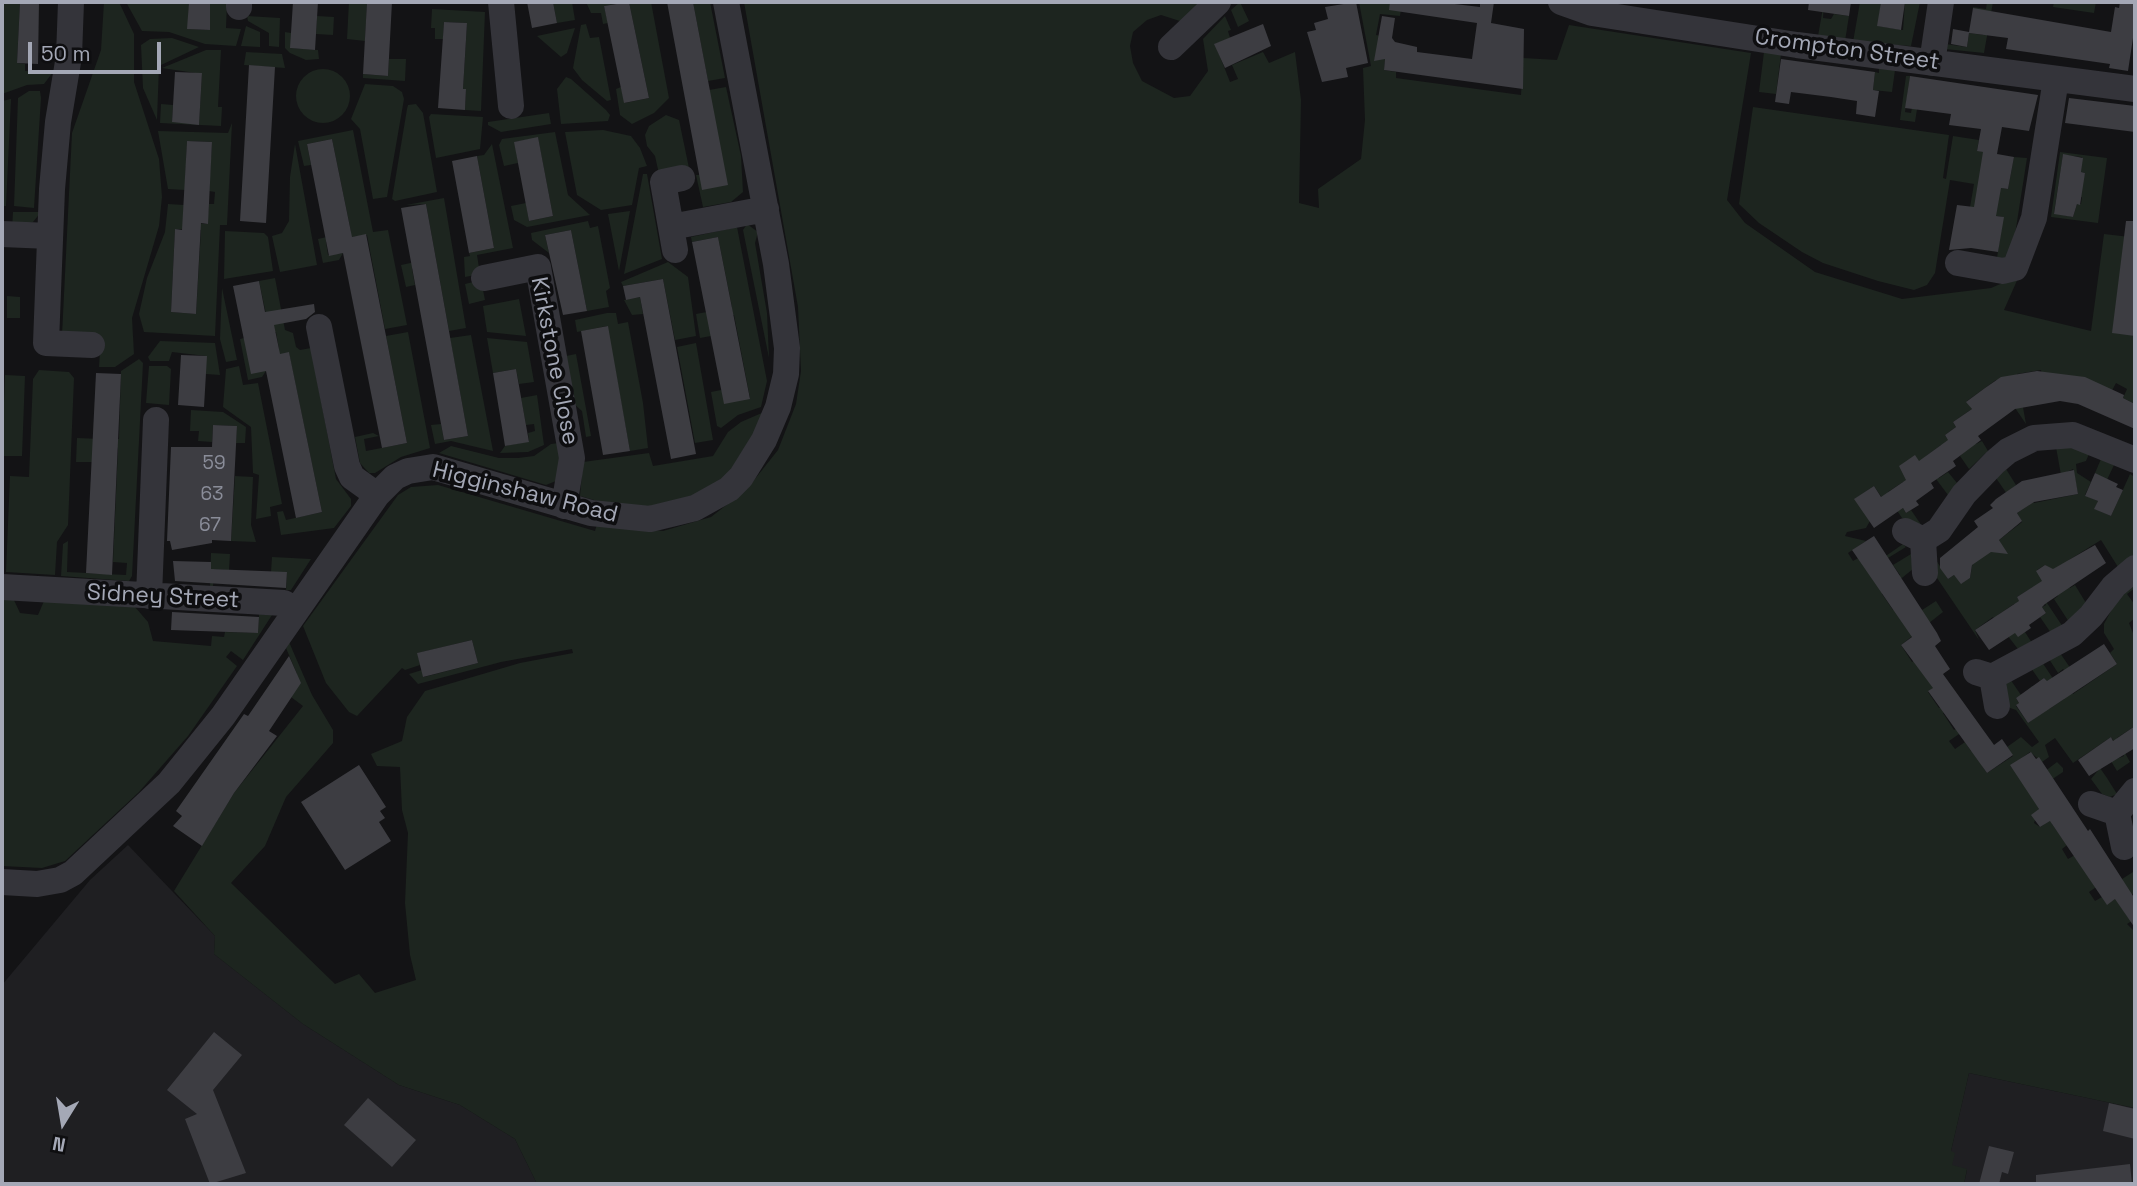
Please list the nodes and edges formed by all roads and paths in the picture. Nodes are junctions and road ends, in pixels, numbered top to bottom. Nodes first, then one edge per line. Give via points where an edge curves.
1 (71, 2) edge
2 (501, 2) edge
3 (726, 2) edge
4 (1219, 2) edge
5 (1561, 2) edge
6 (1941, 2) edge
7 (1171, 47) dead end
8 (1932, 63) junction
9 (2056, 79) junction
10 (2135, 89) edge
11 (511, 106) dead end
12 (681, 178) dead end
13 (766, 209) junction
14 (2, 234) edge
15 (50, 236) junction
16 (1958, 262) dead end
17 (484, 278) dead end
18 (320, 327) dead end
19 (93, 345) dead end
20 (156, 420) dead end
21 (2135, 460) edge
22 (377, 495) junction
23 (564, 506) junction
24 (2135, 568) edge
25 (1925, 573) dead end
26 (2, 587) edge
27 (149, 596) junction
28 (294, 610) junction
29 (1997, 706) dead end
30 (2135, 791) edge
31 (2091, 804) dead end
32 (2117, 813) junction
33 (2124, 847) dead end
34 (2, 882) edge

1 - 15 street
2 - 11 street
3 - 13 street, Higginshaw Road
4 - 7 street
5 - 8 street, Crompton Street via 1592,13
6 - 8 street
8 - 9 street, Crompton Street
9 - 10 street, Crompton Street
9 - 16 street via 2034,218 2015,268 2003,271
12 - 13 street via 663,182 673,238
13 - 23 street, Higginshaw Road via 782,301 786,361 778,407 756,454 729,489 673,516 626,518
14 - 15 street
15 - 19 street via 46,343
17 - 23 street, Kirkstone Close via 538,267 571,448 571,481
18 - 22 street via 347,466 352,477
20 - 27 street
21 - 25 street via 2073,435 2034,438 2008,451 1969,488 1939,530 1914,535
22 - 23 street, Higginshaw Road via 395,477 433,467
22 - 28 street, Higginshaw Road
24 - 29 street via 2072,634 1983,674
26 - 27 street, Sidney Street via 29,599
27 - 28 street, Sidney Street via 284,603
28 - 34 street, Higginshaw Road via 190,760 87,863 60,880
30 - 32 street
31 - 32 street
32 - 33 street

